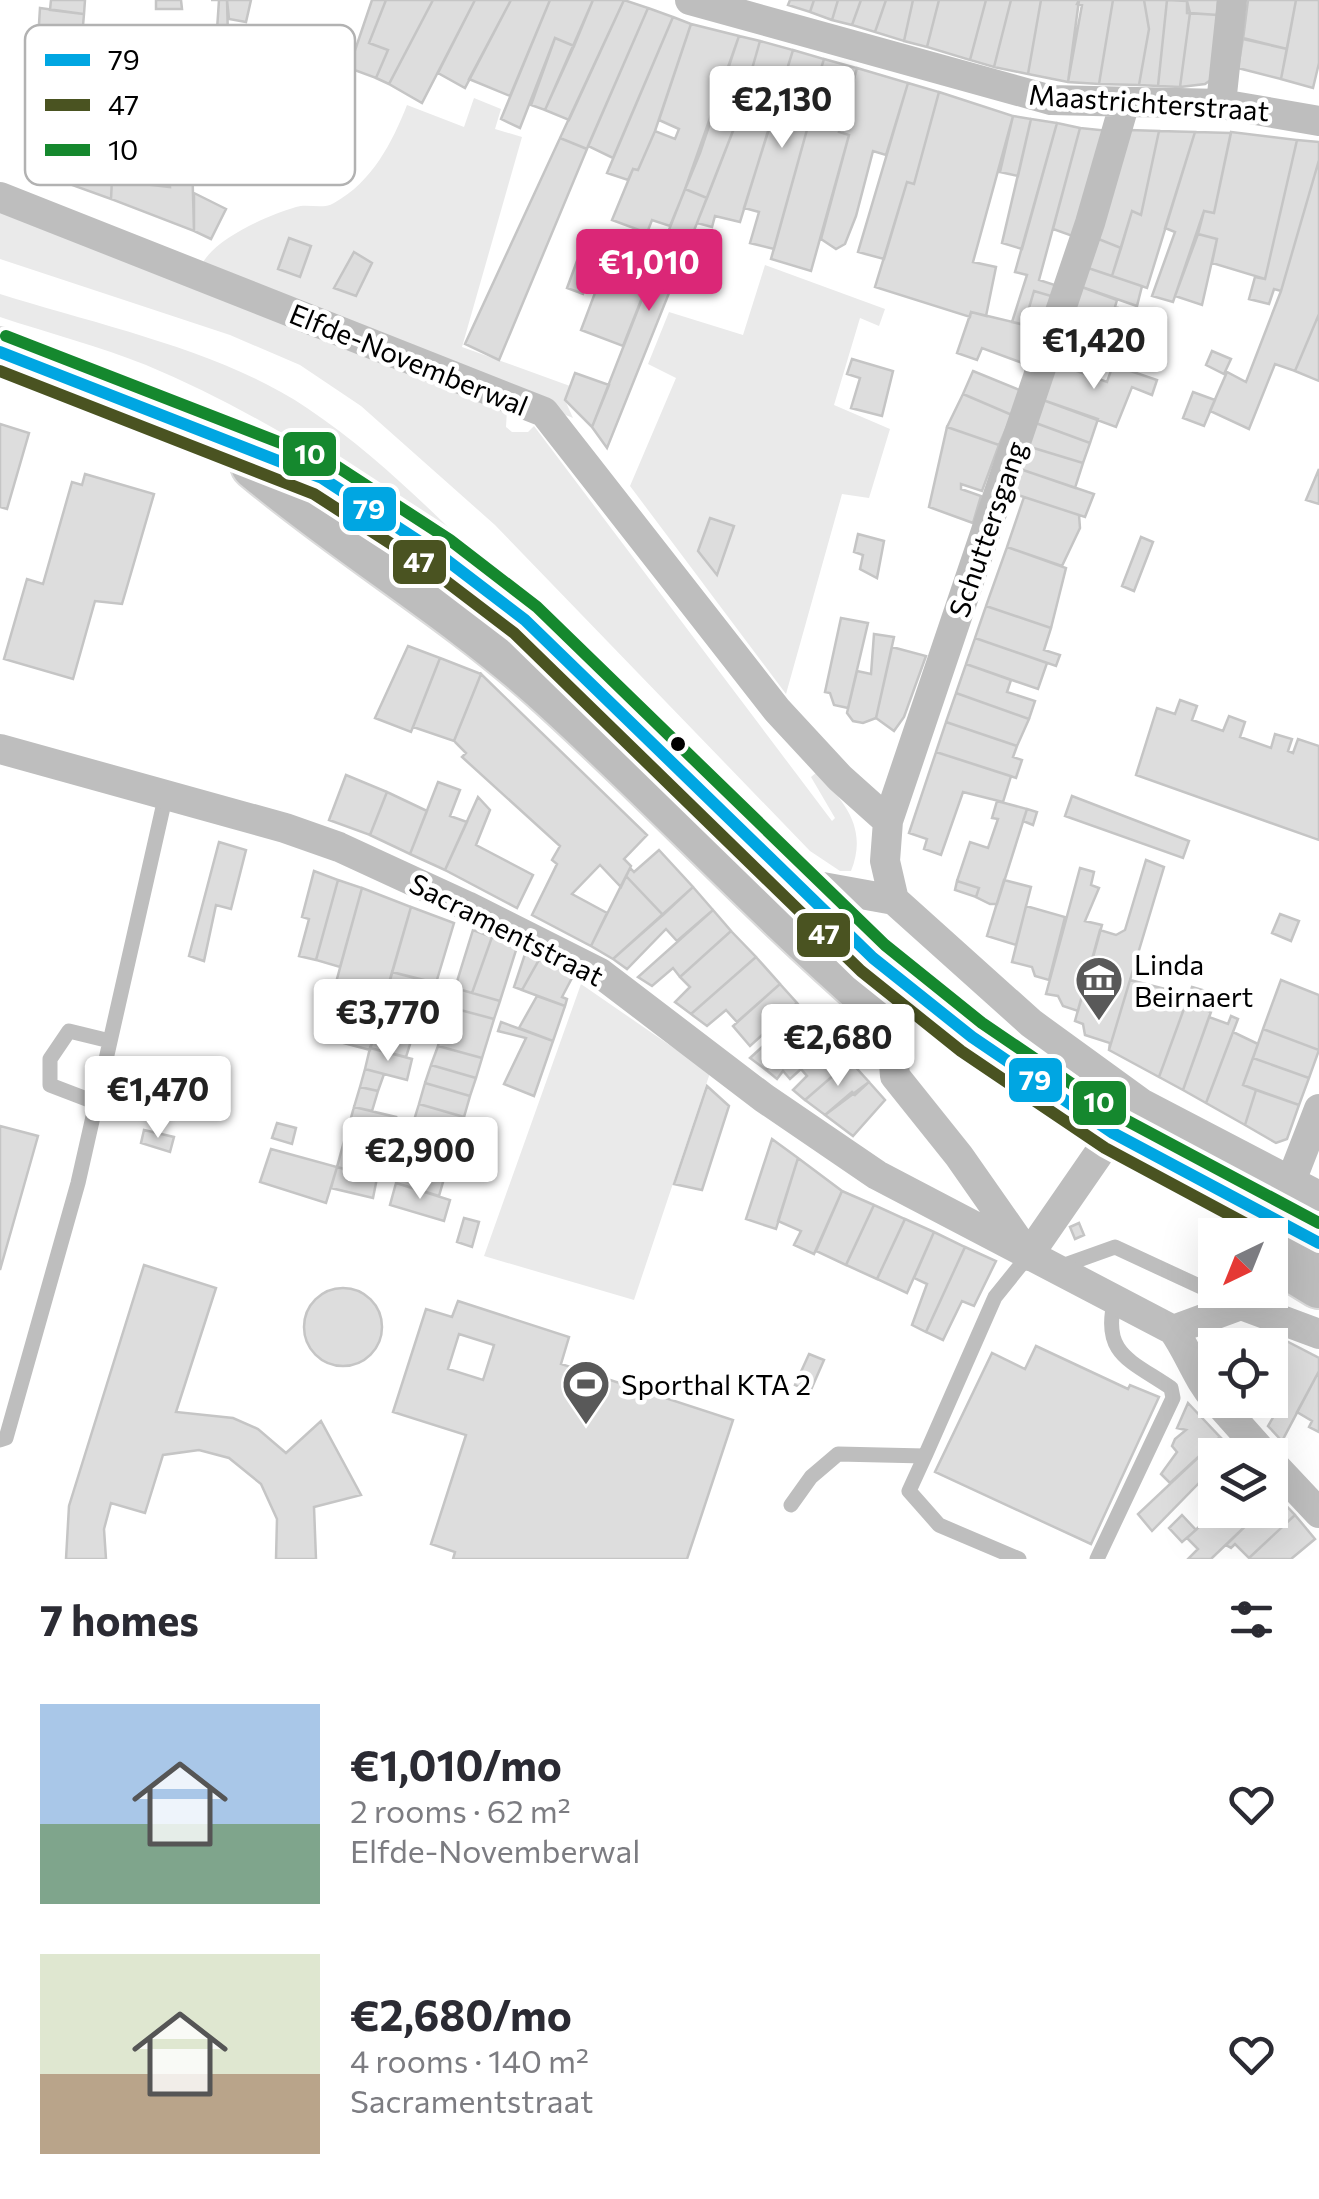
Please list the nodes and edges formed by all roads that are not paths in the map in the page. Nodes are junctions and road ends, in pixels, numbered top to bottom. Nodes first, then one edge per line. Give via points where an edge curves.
1 (690, 0) edge
2 (1232, 0) edge
3 (1125, 102) junction
4 (1221, 104) junction
5 (1319, 120) edge
6 (0, 198) edge
7 (0, 352) edge
8 (229, 444) junction
9 (0, 749) edge
10 (166, 794) junction
11 (888, 821) junction
12 (795, 882) junction
13 (894, 900) junction
14 (890, 1014) junction
15 (110, 1042) junction
16 (97, 1103) junction
17 (1319, 1109) edge
18 (1104, 1144) junction
19 (1291, 1180) junction
20 (1319, 1196) edge
21 (1213, 1218) edge
22 (1319, 1243) edge
23 (1042, 1262) junction
24 (1288, 1265) edge
25 (1319, 1284) edge
26 (1198, 1285) edge
27 (1114, 1299) junction
28 (1233, 1308) edge
29 (1249, 1308) edge
30 (1174, 1330) junction
31 (1319, 1334) edge
32 (1198, 1373) edge
33 (1231, 1418) edge
34 (1250, 1438) edge
35 (0, 1440) edge
36 (926, 1456) junction
37 (1288, 1480) edge
38 (790, 1505) dead end
39 (1319, 1513) edge
40 (1019, 1559) edge
41 (1097, 1559) edge

1 - 3 street, Maastrichterstraat via 1036,96
2 - 4 street
3 - 4 street, Maastrichterstraat
3 - 11 street, Schuttersgang
4 - 5 street, Maastrichterstraat
6 - 11 street, Elfde-Novemberwal via 544,412 777,710
7 - 8 main road
8 - 12 main road via 322,478 525,620
8 - 14 main road via 543,686 774,913
9 - 10 street, Sacramentstraat
10 - 15 lane
10 - 23 street, Sacramentstraat via 339,847 600,972 876,1174
11 - 13 street, Schuttersgang via 885,861
12 - 13 street
12 - 18 main road via 873,958
13 - 19 street via 1031,1023 1141,1103
14 - 18 main road via 1041,1125
14 - 23 street via 895,1076
15 - 16 lane
15 - 16 lane via 68,1031 50,1059 50,1084
16 - 35 lane via 6,1438
17 - 19 street
18 - 21 main road
18 - 22 main road
18 - 23 street
19 - 20 street
23 - 26 lane via 1115,1247
23 - 27 street, Sacramentstraat
23 - 36 lane via 995,1297
24 - 25 main road
27 - 30 street, Sacramentstraat
27 - 41 lane via 1108,1328 1114,1348 1171,1388 1173,1398
28 - 30 street
29 - 31 street
30 - 32 street
33 - 34 street
36 - 38 lane via 838,1454
36 - 40 lane via 909,1490 939,1525
37 - 39 street

